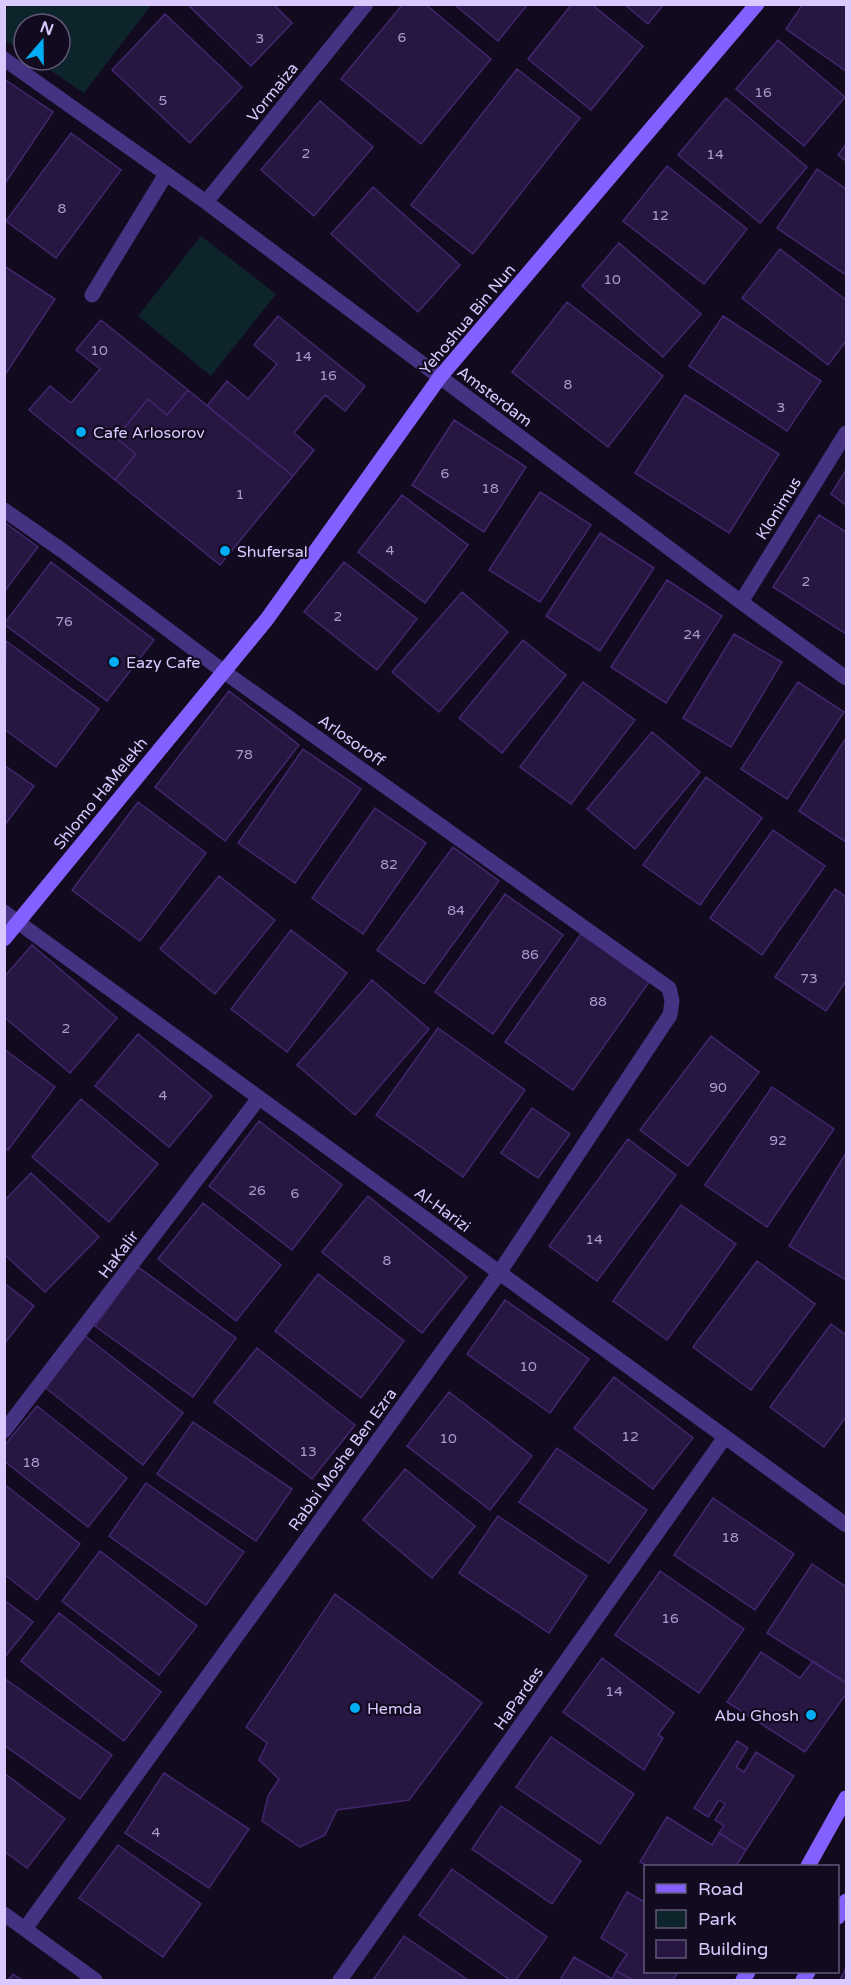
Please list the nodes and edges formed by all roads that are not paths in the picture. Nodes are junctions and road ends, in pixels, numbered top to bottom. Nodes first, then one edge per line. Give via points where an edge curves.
1 (366, 4) edge
2 (757, 4) edge
3 (4, 59) edge
4 (166, 174) junction
5 (206, 202) junction
6 (92, 295) dead end
7 (440, 377) junction
8 (846, 433) edge
9 (4, 510) edge
10 (741, 602) junction
11 (223, 670) junction
12 (846, 678) edge
13 (4, 912) edge
14 (18, 922) junction
15 (4, 939) edge
16 (672, 1001) joint
17 (259, 1098) junction
18 (499, 1273) junction
19 (4, 1431) edge
20 (725, 1437) junction
21 (846, 1525) edge
22 (846, 1798) edge
23 (808, 1865) edge
24 (4, 1914) edge
25 (25, 1929) junction
26 (95, 1980) edge
27 (340, 1980) edge

1 - 5 street, Vormaiza
2 - 7 street, Yehoshua Bin Nun
3 - 4 street, Amsterdam
4 - 5 street, Amsterdam
4 - 6 street
5 - 7 street, Amsterdam
7 - 10 street, Amsterdam
7 - 11 street, Yehoshua Bin Nun via 267,619
8 - 10 street, Klonimus
9 - 11 street, Arlosoroff
10 - 12 street, Amsterdam
11 - 14 street, Shlomo HaMelekh
11 - 16 street, Arlosoroff via 669,988
13 - 14 street, Al-Harizi
14 - 15 street, Shlomo HaMelekh
14 - 17 street, Al-Harizi
16 - 18 street, Rabbi Moshe Ben Ezra via 670,1015
17 - 18 street, Al-Harizi
17 - 19 street, HaKalir
18 - 20 street, Al-Harizi
18 - 25 street, Rabbi Moshe Ben Ezra
20 - 21 street, Al-Harizi
20 - 27 street, HaPardes
22 - 23 street
24 - 25 street
25 - 26 street

